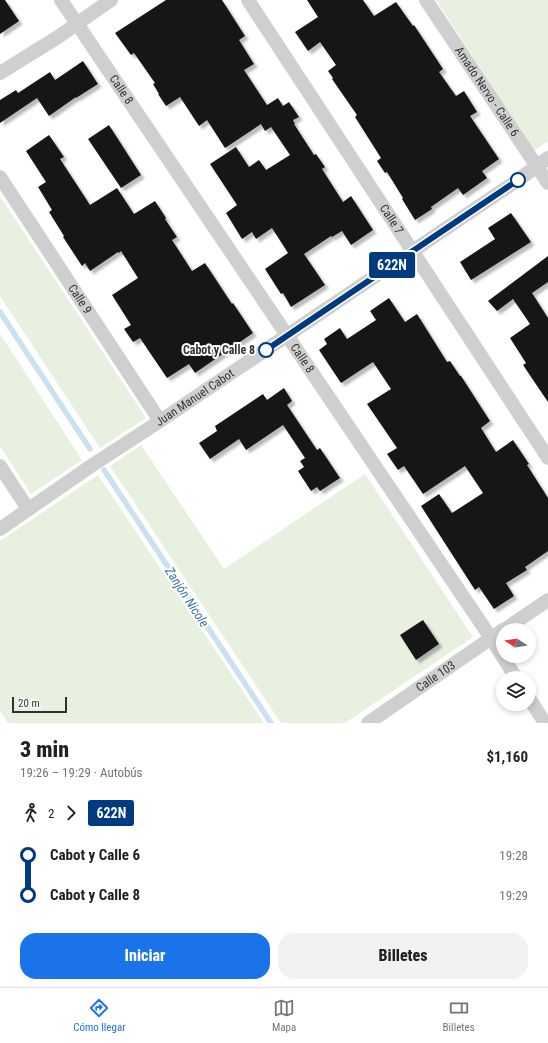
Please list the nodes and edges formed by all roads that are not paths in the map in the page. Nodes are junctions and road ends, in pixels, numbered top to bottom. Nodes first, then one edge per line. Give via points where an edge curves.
1 (61, 0) edge
2 (111, 0) edge
3 (248, 0) edge
4 (426, 0) edge
5 (77, 24) junction
6 (0, 73) edge
7 (542, 162) edge
8 (0, 177) edge
9 (548, 182) edge
10 (412, 251) junction
11 (286, 336) junction
12 (160, 421) junction
13 (548, 458) edge
14 (0, 466) edge
15 (28, 509) junction
16 (0, 529) edge
17 (548, 600) edge
18 (514, 623) edge
19 (496, 635) edge
20 (491, 638) junction
21 (512, 671) edge
22 (536, 709) edge
23 (368, 723) edge
24 (545, 723) edge

1 - 5 street, Calle 8
2 - 5 street
3 - 10 street, Calle 7
4 - 7 street, Amado Nervo - Calle 6
5 - 6 street
5 - 11 street, Calle 8
7 - 9 street, Amado Nervo - Calle 6
7 - 10 street, Juan Manuel Cabot
8 - 12 street, Calle 9
10 - 11 street, Juan Manuel Cabot
10 - 13 street, Calle 7
11 - 12 street, Juan Manuel Cabot
11 - 20 street, Calle 8
12 - 15 street, Juan Manuel Cabot
14 - 15 street
15 - 16 street, Juan Manuel Cabot
17 - 18 street, Calle 103
19 - 20 street, Calle 103
20 - 21 street, Calle 8
20 - 23 street, Calle 103
22 - 24 street

